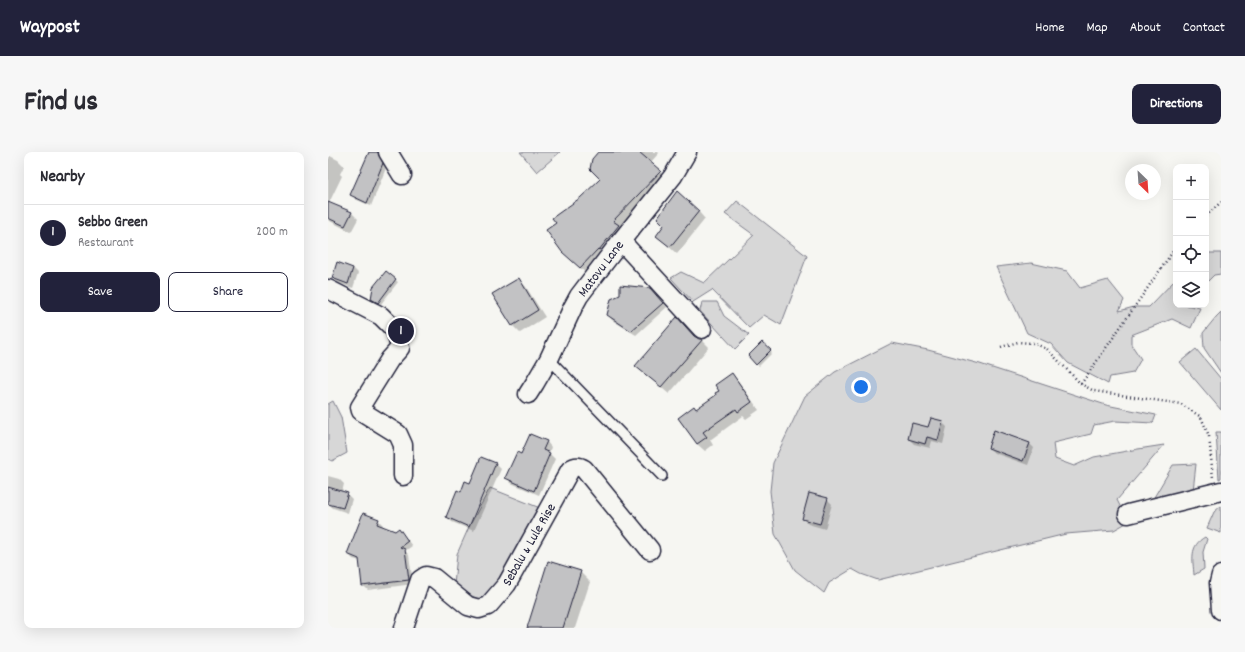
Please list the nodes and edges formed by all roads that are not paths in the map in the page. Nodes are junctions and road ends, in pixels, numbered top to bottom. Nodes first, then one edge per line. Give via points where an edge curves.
1 (388, 152) edge
2 (687, 152) edge
3 (402, 175) dead end
4 (621, 241) junction
5 (328, 289) edge
6 (702, 329) dead end
7 (549, 358) junction
8 (528, 394) dead end
9 (403, 476) dead end
10 (662, 476) dead end
11 (1218, 491) edge
12 (1128, 514) dead end
13 (650, 550) dead end
14 (1221, 575) edge
15 (1221, 610) edge
16 (404, 628) edge

1 - 3 street
2 - 4 street, Matovu Lane via 673,176
4 - 6 street
4 - 7 street, Matovu Lane via 576,302
5 - 9 street via 381,316 396,330 400,348 390,359 360,407 362,411 398,434 403,445
7 - 8 street, Matovu Lane
7 - 10 lane
11 - 12 street
13 - 16 street, Sebalu & Lule Rise via 584,469 580,466 574,467 507,584 488,606 479,609 468,606 434,578 426,576 420,580
14 - 15 street

